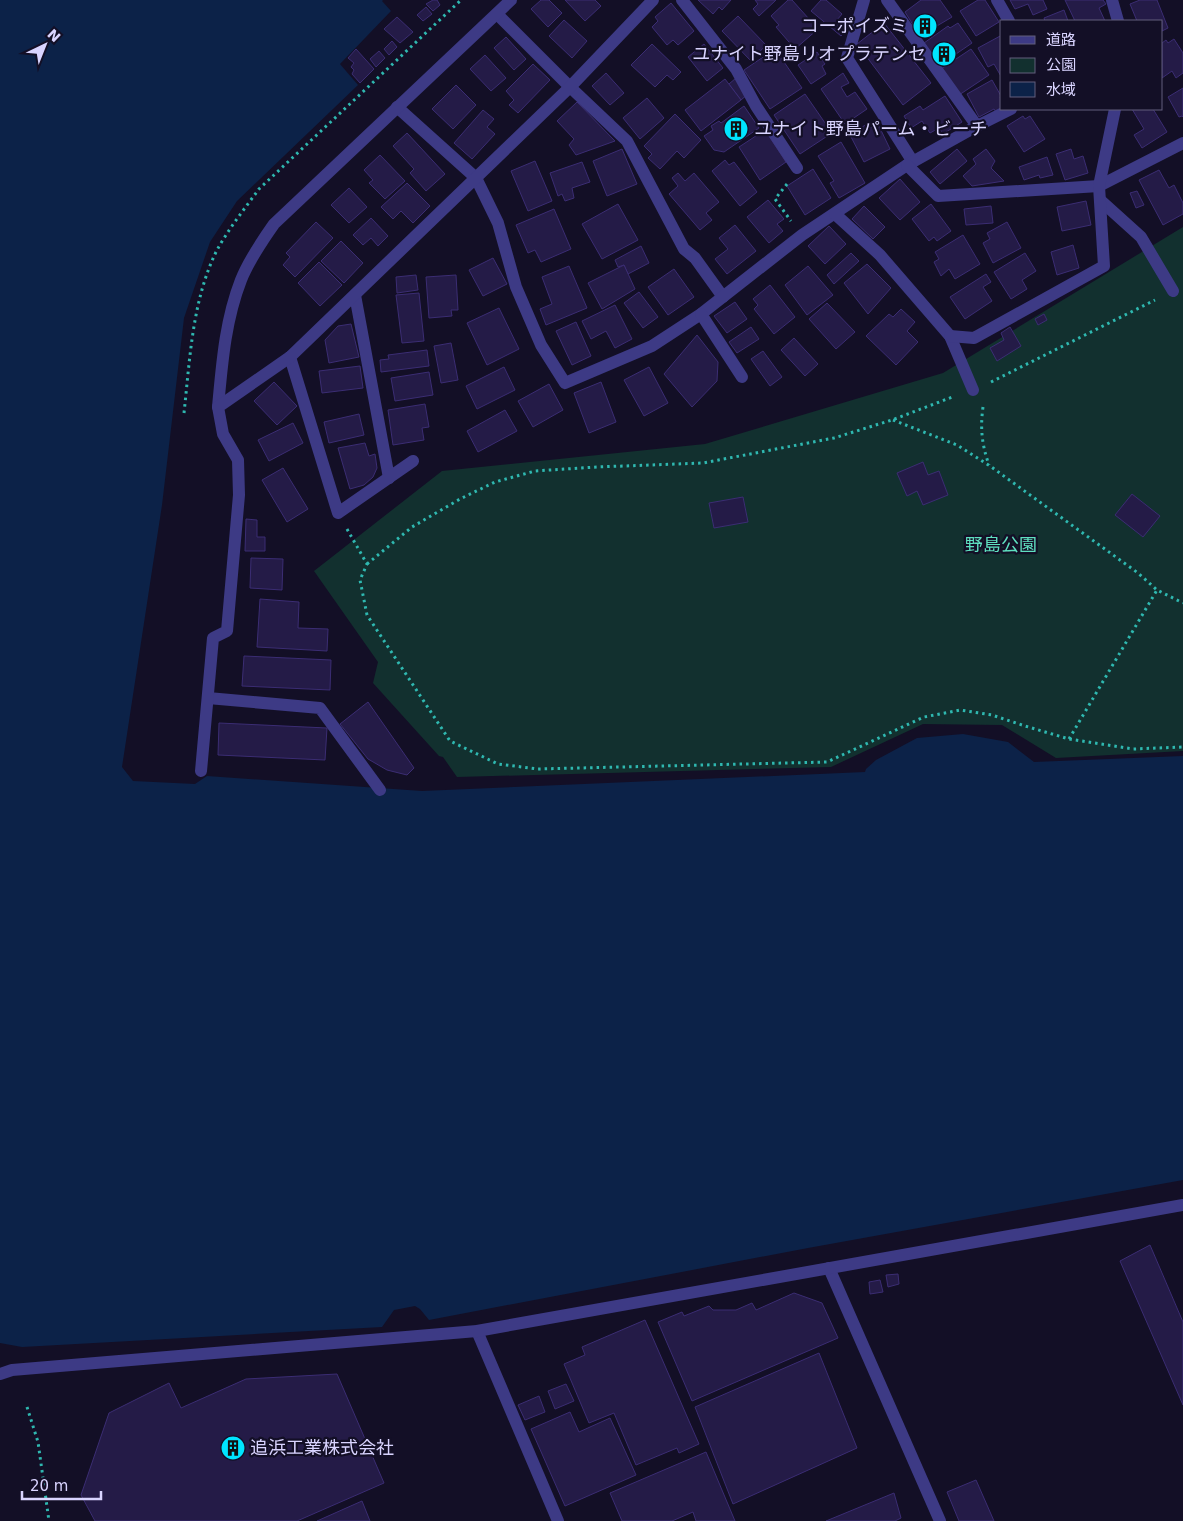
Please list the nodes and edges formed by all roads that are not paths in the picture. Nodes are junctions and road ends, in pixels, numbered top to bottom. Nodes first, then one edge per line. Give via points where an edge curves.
1 (511, 0) edge
2 (653, 0) edge
3 (682, 0) edge
4 (864, 0) edge
5 (887, 0) edge
6 (997, 0) edge
7 (1112, 0) edge
8 (497, 14) junction
9 (1008, 20) edge
10 (1118, 20) edge
11 (570, 88) junction
12 (397, 107) junction
13 (1009, 110) edge
14 (1115, 110) edge
15 (977, 126) junction
16 (1183, 143) edge
17 (910, 163) junction
18 (797, 168) road end
19 (476, 178) junction
20 (1099, 186) junction
21 (1100, 200) junction
22 (835, 214) junction
23 (1173, 291) road end
24 (355, 295) junction
25 (723, 297) junction
26 (701, 314) junction
27 (950, 336) junction
28 (290, 357) junction
29 (742, 377) dead end
30 (973, 390) road end
31 (218, 407) junction
32 (413, 462) dead end
33 (389, 478) junction
34 (208, 698) junction
35 (201, 771) dead end
36 (380, 790) dead end
37 (1183, 1205) edge
38 (829, 1268) junction
39 (477, 1331) junction
40 (0, 1374) edge
41 (558, 1521) edge
42 (940, 1521) edge

1 - 8 street
2 - 11 street
3 - 18 street via 736,69
4 - 17 street via 847,58
5 - 15 street
6 - 9 street
7 - 10 street
8 - 11 street
8 - 12 street
11 - 19 street
11 - 25 street via 627,141 684,249 695,258
12 - 19 street
12 - 31 street via 274,224 256,252 242,278 226,331
13 - 15 street
14 - 20 street
15 - 17 street
16 - 20 street
17 - 20 street via 938,196
17 - 22 street
19 - 24 street
19 - 26 street via 498,223 516,287 537,336 565,382 652,346
20 - 21 street
21 - 23 street via 1141,237
21 - 27 street via 1104,266 974,338
22 - 25 street via 802,235
22 - 27 street via 880,255
24 - 28 street
24 - 33 street
25 - 26 street
26 - 29 street
27 - 30 street
28 - 31 street
28 - 33 street via 338,513
31 - 34 street via 223,434 238,460 239,495 227,631 213,638
32 - 33 street
34 - 35 street
34 - 36 street via 320,708
37 - 38 street
38 - 39 street
38 - 42 street
39 - 40 street via 12,1370
39 - 41 street

